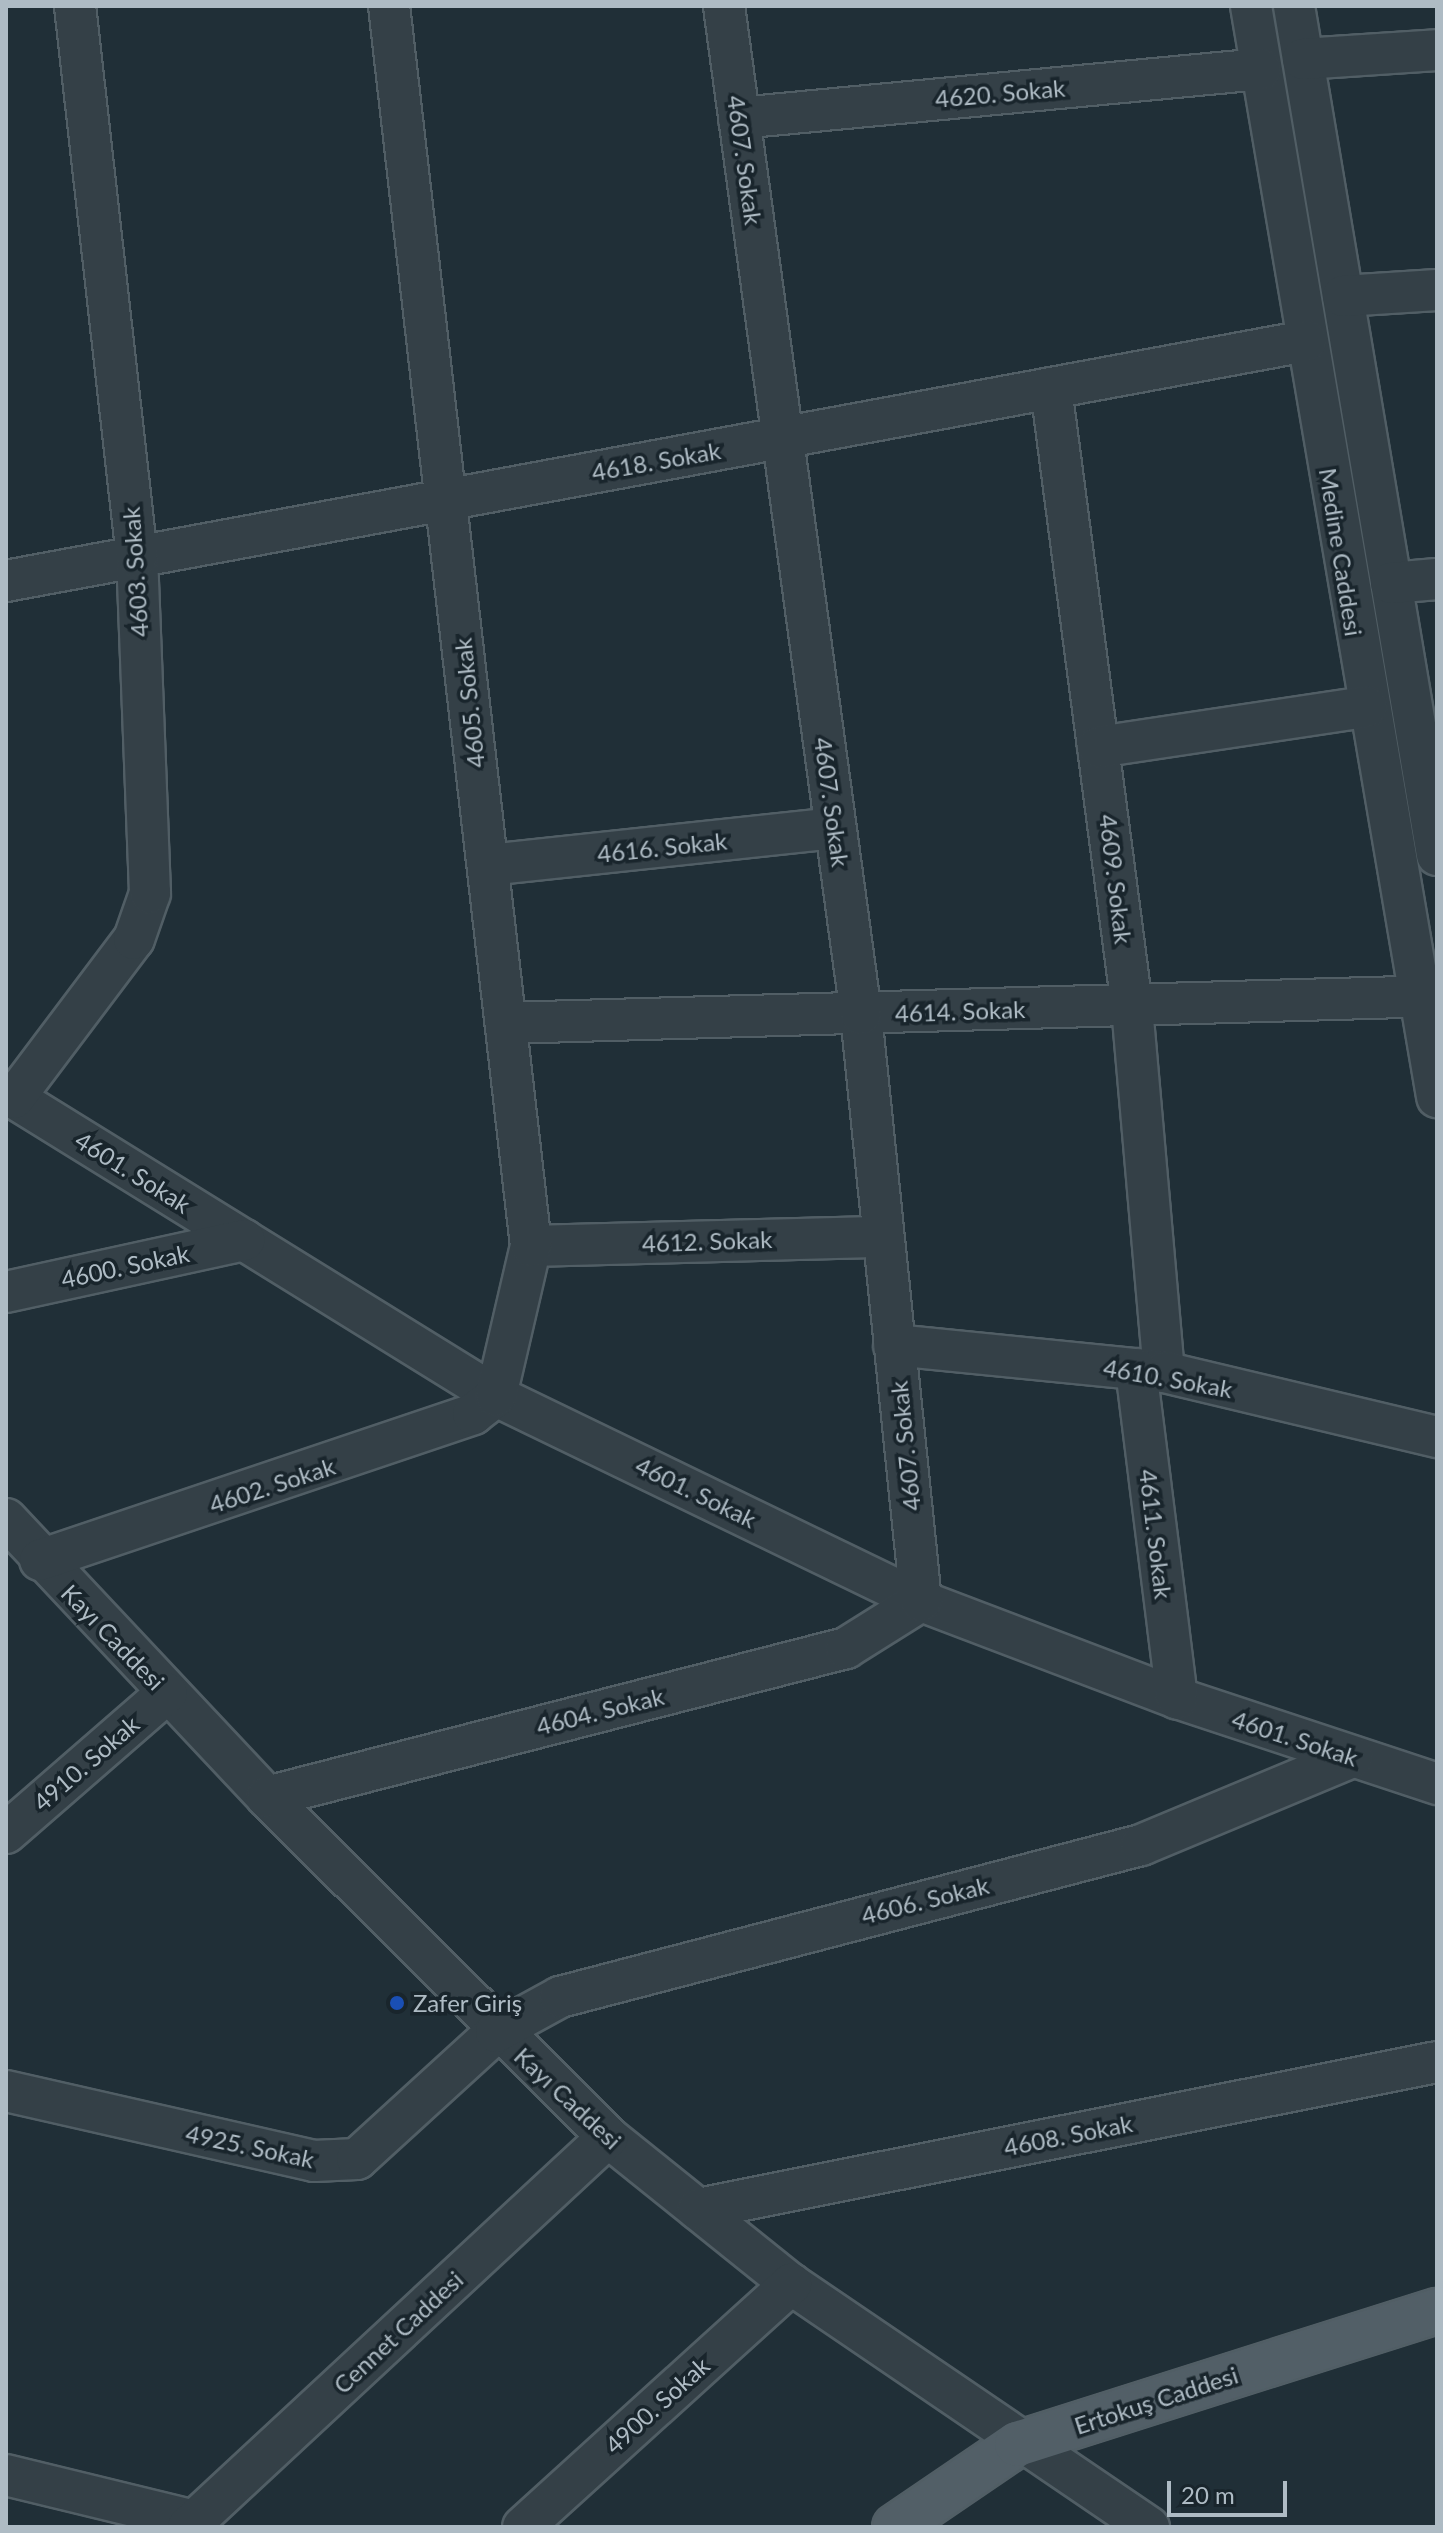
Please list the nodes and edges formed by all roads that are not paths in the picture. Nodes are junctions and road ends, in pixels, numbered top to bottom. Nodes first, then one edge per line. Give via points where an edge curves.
1 (75, 6) edge
2 (389, 6) edge
3 (724, 6) edge
4 (1251, 6) edge
5 (1294, 6) edge
6 (1437, 50) edge
7 (1303, 59) junction
8 (1261, 69) junction
9 (739, 118) junction
10 (1437, 290) edge
11 (1343, 296) junction
12 (1306, 341) junction
13 (1051, 388) junction
14 (782, 438) junction
15 (446, 500) junction
16 (137, 557) junction
17 (1437, 579) edge
18 (6, 581) edge
19 (1391, 583) junction
20 (1367, 707) junction
21 (1098, 747) junction
22 (835, 828) junction
23 (1437, 855) edge
24 (488, 865) junction
25 (1426, 998) edge
26 (1132, 1007) junction
27 (861, 1014) junction
28 (506, 1023) junction
29 (10, 1095) edge
30 (1437, 1097) edge
31 (883, 1237) junction
32 (244, 1240) junction
33 (531, 1246) junction
34 (6, 1292) edge
35 (894, 1345) junction
36 (1150, 1371) junction
37 (496, 1396) junction
38 (1437, 1437) edge
39 (6, 1519) edge
40 (40, 1560) junction
41 (921, 1601) junction
42 (167, 1693) junction
43 (1177, 1698) junction
44 (1352, 1757) junction
45 (1437, 1784) edge
46 (267, 1797) junction
47 (6, 1833) edge
48 (496, 2032) junction
49 (1437, 2062) edge
50 (6, 2091) edge
51 (608, 2137) junction
52 (698, 2209) junction
53 (791, 2284) junction
54 (1437, 2311) edge
55 (1017, 2444) junction
56 (6, 2475) edge
57 (191, 2524) edge
58 (523, 2527) edge
59 (895, 2527) edge
60 (1149, 2527) edge

1 - 16 street, 4603. Sokak
2 - 15 street, 4605. Sokak
3 - 9 street, 4607. Sokak
4 - 8 street, Medine Caddesi
5 - 7 street, Medine Caddesi
6 - 7 street
7 - 11 street, Medine Caddesi
8 - 9 street, 4620. Sokak
8 - 12 street, Medine Caddesi
9 - 14 street, 4607. Sokak
10 - 11 street
11 - 19 street, Medine Caddesi
12 - 13 street, 4618. Sokak
12 - 20 street, Medine Caddesi
13 - 14 street, 4618. Sokak
13 - 21 street, 4609. Sokak
14 - 15 street, 4618. Sokak
14 - 22 street, 4607. Sokak
15 - 16 street, 4618. Sokak
15 - 24 street, 4605. Sokak
16 - 18 street, 4618. Sokak
16 - 29 street, 4603. Sokak via 147,909 134,939
17 - 19 street
19 - 23 street, Medine Caddesi
20 - 21 street
20 - 25 street, Medine Caddesi
21 - 26 street, 4609. Sokak
22 - 24 street, 4616. Sokak
22 - 27 street, 4607. Sokak
24 - 28 street, 4605. Sokak
25 - 26 street, 4614. Sokak
25 - 30 street, Medine Caddesi
26 - 27 street, 4614. Sokak
26 - 36 street, 4609. Sokak
27 - 28 street, 4614. Sokak
27 - 31 street, 4607. Sokak
28 - 33 street, 4605. Sokak
29 - 32 street, 4601. Sokak
31 - 33 street, 4612. Sokak
31 - 35 street, 4607. Sokak
32 - 34 street, 4600. Sokak
32 - 37 street, 4601. Sokak
33 - 37 street, 4605. Sokak
35 - 36 street, 4610. Sokak
35 - 41 street, 4607. Sokak
36 - 38 street, 4610. Sokak
36 - 43 street, 4611. Sokak
37 - 40 street, 4602. Sokak via 445,1429
37 - 41 street, 4601. Sokak
39 - 40 street, Kayı Caddesi
40 - 42 street, Kayı Caddesi
41 - 43 street, 4601. Sokak
41 - 46 street, 4604. Sokak via 846,1648
42 - 46 street, Kayı Caddesi
42 - 47 street, 4910. Sokak
43 - 44 street, 4601. Sokak
44 - 45 street, 4601. Sokak
44 - 48 street, 4606. Sokak via 1141,1845 603,1982 530,2009
46 - 48 street, Kayı Caddesi
48 - 50 street, 4925. Sokak via 374,2147 338,2163
48 - 51 street, Kayı Caddesi
49 - 52 street, 4608. Sokak
51 - 52 street, Kayı Caddesi
51 - 57 street, Cennet Caddesi
52 - 53 street, Kayı Caddesi
53 - 55 street, Kayı Caddesi
53 - 58 street, 4900. Sokak
54 - 55 main road, Ertokuş Caddesi
55 - 59 main road, Ertokuş Caddesi
55 - 60 street, Kayı Caddesi
56 - 57 street

